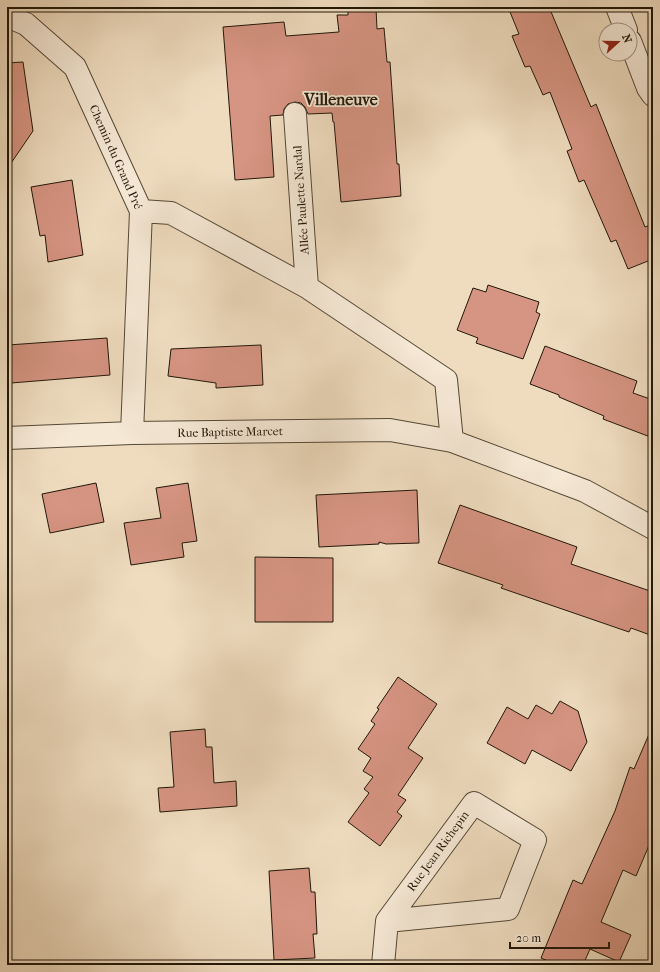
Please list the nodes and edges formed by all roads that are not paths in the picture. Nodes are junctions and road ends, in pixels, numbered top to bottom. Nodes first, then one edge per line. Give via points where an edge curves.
1 (617, 7) edge
2 (7, 16) edge
3 (623, 22) edge
4 (638, 62) edge
5 (653, 95) edge
6 (295, 114) dead end
7 (141, 211) junction
8 (307, 287) junction
9 (132, 433) junction
10 (7, 438) edge
11 (452, 441) junction
12 (653, 528) edge
13 (387, 921) junction
14 (383, 965) edge

1 - 3 street
2 - 7 street, Chemin du Grand Pré via 26,24 75,67
4 - 5 street
6 - 8 street, Allée Paulette Nardal
7 - 8 street via 171,214
7 - 9 street, Chemin du Grand Pré
8 - 11 street via 446,380
9 - 10 street, Rue Baptiste Marcet
9 - 11 street, Rue Baptiste Marcet via 390,430
11 - 12 street, Rue Baptiste Marcet via 585,491
13 - 13 street, Rue Jean Richepin via 474,803 535,840 508,909
13 - 14 street

